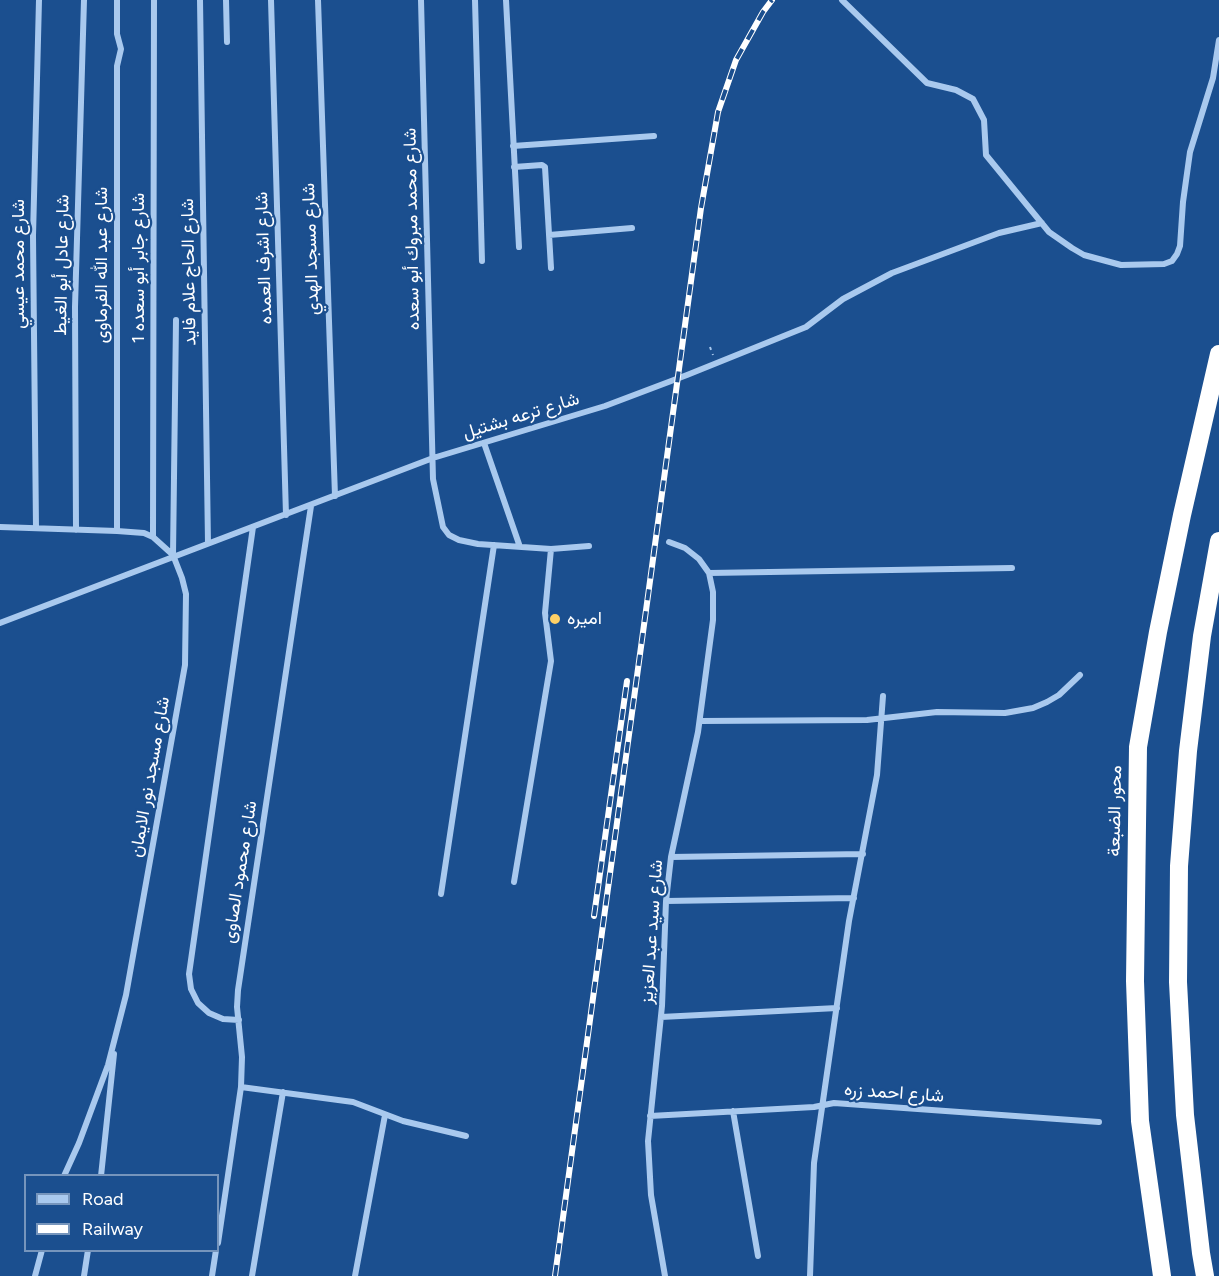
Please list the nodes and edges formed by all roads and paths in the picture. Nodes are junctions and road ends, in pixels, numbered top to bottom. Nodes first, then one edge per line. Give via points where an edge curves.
1 (39, 0) edge
2 (84, 0) edge
3 (117, 0) edge
4 (154, 0) edge
5 (200, 0) edge
6 (226, 0) edge
7 (271, 0) edge
8 (318, 0) edge
9 (421, 0) edge
10 (475, 0) edge
11 (507, 0) edge
12 (842, 0) edge
13 (1219, 40) edge
14 (227, 42) dead end
15 (654, 136) dead end
16 (513, 146) junction
17 (514, 167) junction
18 (1042, 223) junction
19 (632, 228) dead end
20 (549, 235) junction
21 (519, 247) dead end
22 (482, 261) dead end
23 (551, 268) dead end
24 (176, 320) dead end
25 (710, 347) dead end
26 (1219, 354) edge
27 (713, 355) dead end
28 (484, 443) junction
29 (433, 458) junction
30 (335, 496) junction
31 (311, 506) junction
32 (286, 515) junction
33 (253, 526) junction
34 (0, 527) edge
35 (36, 528) junction
36 (76, 530) junction
37 (117, 531) junction
38 (153, 537) junction
39 (669, 542) dead end
40 (1219, 542) edge
41 (208, 543) junction
42 (494, 545) junction
43 (589, 546) dead end
44 (520, 547) junction
45 (550, 549) junction
46 (173, 555) junction
47 (1012, 568) dead end
48 (709, 573) junction
49 (0, 623) edge
50 (1080, 675) dead end
51 (884, 696) dead end
52 (882, 719) junction
53 (700, 721) junction
54 (863, 854) junction
55 (672, 857) junction
56 (514, 882) dead end
57 (441, 894) dead end
58 (854, 897) junction
59 (666, 901) junction
60 (837, 1008) junction
61 (661, 1017) junction
62 (239, 1020) junction
63 (115, 1042) junction
64 (241, 1087) junction
65 (283, 1092) junction
66 (824, 1105) junction
67 (733, 1112) junction
68 (385, 1115) junction
69 (650, 1116) junction
70 (1099, 1122) dead end
71 (466, 1136) dead end
72 (65, 1174) edge
73 (101, 1174) edge
74 (219, 1236) edge
75 (42, 1252) edge
76 (88, 1252) edge
77 (216, 1252) edge
78 (758, 1256) dead end
79 (35, 1276) edge
80 (84, 1276) edge
81 (213, 1276) edge
82 (252, 1276) edge
83 (355, 1276) edge
84 (665, 1276) edge
85 (810, 1276) edge
86 (1162, 1276) edge
87 (1205, 1276) edge

1 - 35 street, شارع محمد عيسي via 33,236
2 - 36 street, شارع عادل أبو الغيط via 75,307
3 - 37 street, شارع عبد الله الفرماوى via 121,50 117,66
4 - 38 street, شارع جابر أبو سعده 1
5 - 41 street, شارع الحاج علام فايد
6 - 14 street
7 - 32 street, شارع اشرف العمده
8 - 30 street, شارع مسجد الهدي
9 - 29 street, شارع محمد مبروك أبو سعده
10 - 22 street
11 - 16 street
12 - 18 street via 927,83 973,99 984,120 986,155
13 - 18 street via 1213,78 1190,152 1180,246 1175,258 1164,264 1109,263 1072,248
15 - 16 street
16 - 17 street
17 - 20 street via 544,166
17 - 21 street
18 - 28 street, شارع ترعه بشتيل via 999,232 892,273 843,299 806,327 687,375 605,406
19 - 20 street
20 - 23 street
24 - 46 street
25 - 27 path
26 - 86 highway, محور الضبعة via 1182,515 1138,747 1135,981 1140,1121
28 - 29 street, شارع ترعه بشتيل
28 - 44 street
29 - 30 street, شارع ترعه بشتيل
29 - 42 street via 442,526 459,540
30 - 31 street, شارع ترعه بشتيل
31 - 32 street, شارع ترعه بشتيل
31 - 62 street, شارع محمود الصاوى via 238,990
32 - 33 street, شارع ترعه بشتيل
33 - 41 street, شارع ترعه بشتيل
33 - 62 street via 189,974 198,1003 209,1013
34 - 35 street
35 - 36 street
36 - 37 street
37 - 38 street
38 - 46 street, شارع مسجد نور الايمان
39 - 48 street via 685,548
40 - 87 highway via 1202,636 1179,866 1178,982 1185,1115
41 - 46 street, شارع ترعه بشتيل
42 - 44 street
42 - 57 street
43 - 45 street
44 - 45 street
45 - 56 street via 545,613 551,661
46 - 49 street, شارع ترعه بشتيل
46 - 63 street, شارع مسجد نور الايمان via 186,594 185,664
47 - 48 street
48 - 53 street, شارع سيد عبد العزيز via 713,620
50 - 52 street via 1059,695 1019,712 937,712
51 - 52 street
52 - 53 street
52 - 54 street
53 - 55 street, شارع سيد عبد العزيز
54 - 55 street
54 - 58 street
55 - 59 street, شارع سيد عبد العزيز
58 - 59 street
58 - 60 street
59 - 61 street, شارع سيد عبد العزيز
60 - 61 street
60 - 66 street
61 - 69 street, شارع سيد عبد العزيز
62 - 64 street, شارع محمود الصاوى
63 - 72 street, شارع مسجد نور الايمان
63 - 73 street
64 - 65 street
64 - 74 street, شارع محمود الصاوى
65 - 68 street via 353,1102
65 - 82 street
66 - 67 street, شارع احمد زره
66 - 70 street, شارع احمد زره
66 - 85 street via 812,1187
67 - 69 street, شارع احمد زره
67 - 78 street
68 - 71 street
68 - 83 street
69 - 84 street, شارع سيد عبد العزيز via 648,1168
75 - 79 street
76 - 80 street
77 - 81 street

